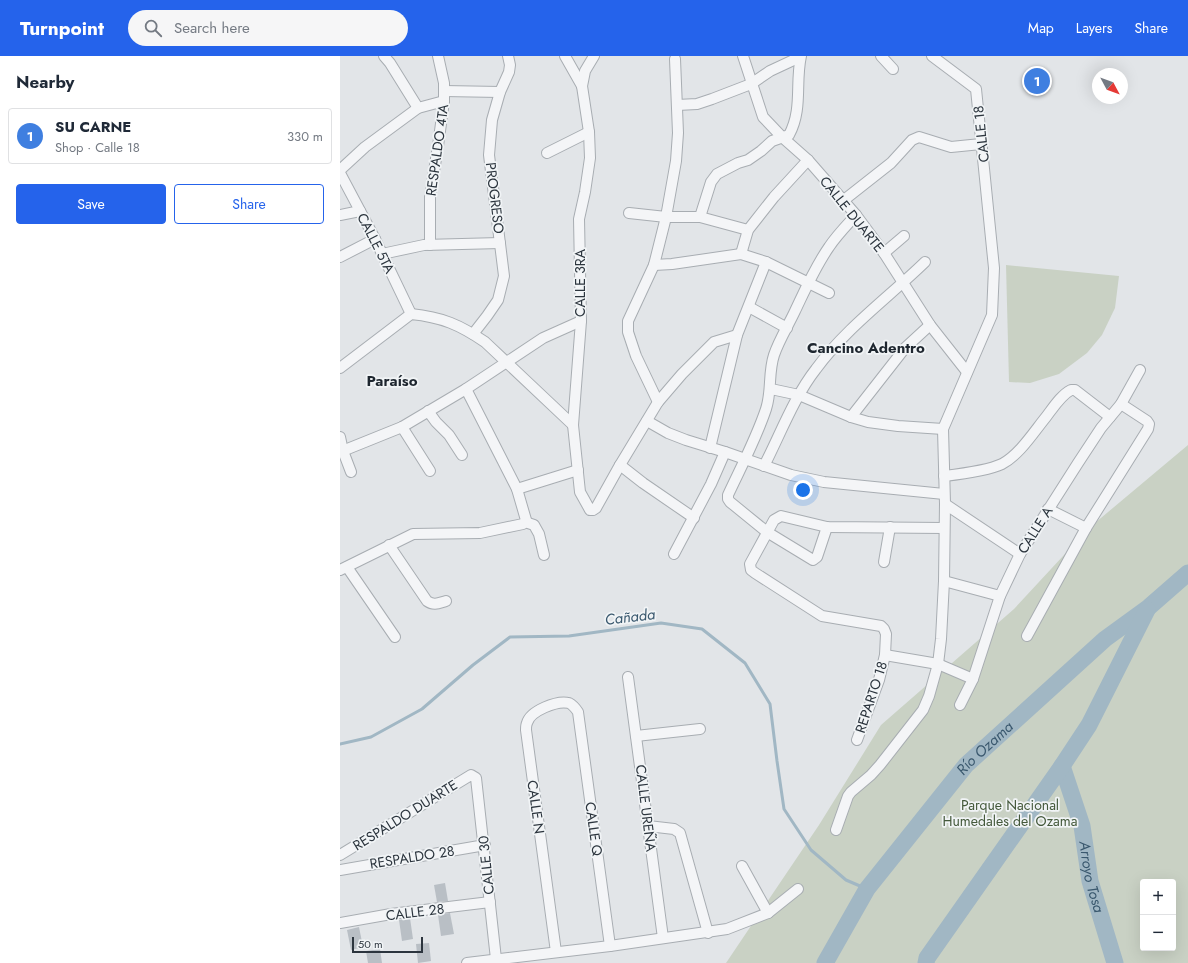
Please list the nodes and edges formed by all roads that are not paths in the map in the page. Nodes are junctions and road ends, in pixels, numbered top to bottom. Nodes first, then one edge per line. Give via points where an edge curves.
1 (384, 56) edge
2 (438, 56) edge
3 (508, 56) edge
4 (566, 56) edge
5 (594, 56) edge
6 (743, 56) edge
7 (881, 56) edge
8 (932, 56) edge
9 (800, 57) edge
10 (675, 59) dead end
11 (893, 69) dead end
12 (751, 84) junction
13 (582, 86) junction
14 (500, 92) junction
15 (444, 96) junction
16 (677, 105) junction
17 (418, 108) junction
18 (589, 132) junction
19 (782, 137) junction
20 (981, 144) junction
21 (547, 152) dead end
22 (808, 160) junction
23 (340, 172) edge
24 (844, 200) junction
25 (360, 211) junction
26 (629, 213) dead end
27 (340, 215) edge
28 (856, 215) junction
29 (666, 217) junction
30 (700, 217) junction
31 (748, 230) junction
32 (904, 236) dead end
33 (375, 239) junction
34 (500, 243) junction
35 (430, 245) junction
36 (884, 253) junction
37 (382, 254) junction
38 (741, 254) junction
39 (340, 257) edge
40 (766, 262) junction
41 (925, 262) dead end
42 (654, 265) junction
43 (808, 283) junction
44 (903, 283) junction
45 (829, 294) dead end
46 (749, 307) junction
47 (411, 314) junction
48 (581, 321) junction
49 (930, 325) junction
50 (787, 328) junction
51 (473, 334) junction
52 (737, 335) junction
53 (506, 363) junction
54 (340, 368) edge
55 (1140, 370) dead end
56 (967, 372) junction
57 (466, 389) junction
58 (771, 389) junction
59 (799, 395) junction
60 (658, 402) junction
61 (1121, 404) junction
62 (428, 411) junction
63 (851, 417) junction
64 (1110, 417) junction
65 (647, 420) junction
66 (573, 425) junction
67 (402, 427) junction
68 (943, 429) junction
69 (340, 437) edge
70 (710, 448) junction
71 (342, 452) edge
72 (725, 452) junction
73 (462, 455) dead end
74 (745, 459) junction
75 (620, 466) junction
76 (764, 466) junction
77 (578, 470) junction
78 (430, 471) dead end
79 (352, 472) dead end
80 (944, 476) junction
81 (517, 489) junction
82 (945, 499) junction
83 (1048, 509) junction
84 (694, 518) junction
85 (525, 522) junction
86 (828, 527) junction
87 (890, 527) junction
88 (944, 528) junction
89 (1086, 528) junction
90 (767, 532) junction
91 (388, 546) junction
92 (674, 554) dead end
93 (1020, 554) junction
94 (544, 555) dead end
95 (884, 562) dead end
96 (343, 568) edge
97 (944, 581) junction
98 (1000, 596) junction
99 (446, 601) dead end
100 (1027, 636) dead end
101 (396, 637) dead end
102 (885, 655) junction
103 (938, 664) junction
104 (628, 677) dead end
105 (973, 679) junction
106 (960, 705) dead end
107 (578, 712) joint
108 (700, 729) dead end
109 (636, 736) junction
110 (857, 740) dead end
111 (470, 775) joint
112 (648, 826) junction
113 (836, 830) dead end
114 (485, 845) junction
115 (340, 855) edge
116 (742, 866) dead end
117 (340, 870) edge
118 (798, 889) dead end
119 (490, 902) junction
120 (768, 913) junction
121 (340, 923) edge
122 (708, 933) junction
123 (663, 938) junction
124 (610, 946) junction
125 (556, 952) junction
126 (496, 959) junction
127 (467, 963) edge

1 - 17 street
2 - 15 street, RESPALDO 4TA
3 - 14 street, PROGRESO via 509,72
4 - 13 street
5 - 13 street, CALLE 3RA via 585,71
6 - 12 street, CALLE DUARTE
7 - 11 street
8 - 20 street, CALLE 18 via 976,89
9 - 12 street via 770,71
9 - 19 street via 796,116 789,135
10 - 16 street
12 - 16 street via 696,104
12 - 19 street, CALLE DUARTE via 763,117
13 - 18 street, CALLE 3RA
14 - 15 street
14 - 34 street, PROGRESO via 492,120 489,155
15 - 17 street
15 - 35 street, RESPALDO 4TA via 430,197
16 - 29 street via 676,161
17 - 23 street via 365,147
18 - 21 street
18 - 48 street, CALLE 3RA via 590,158 580,219
19 - 22 street, CALLE DUARTE
19 - 30 street via 772,141 748,160 717,174 711,182
20 - 24 street via 951,147 916,138 891,163
20 - 56 street, CALLE 18 via 994,268 992,315
22 - 24 street, CALLE DUARTE
22 - 31 street
23 - 25 street, CALLE 5TA
24 - 28 street, CALLE DUARTE
25 - 27 street
25 - 33 street, CALLE 5TA
26 - 29 street
28 - 36 street, CALLE DUARTE
28 - 43 street via 829,246
29 - 30 street
29 - 42 street
30 - 31 street
31 - 38 street
32 - 36 street
33 - 37 street, CALLE 5TA
33 - 39 street
34 - 35 street
34 - 51 street, PROGRESO via 504,276 498,300
35 - 37 street
36 - 44 street, CALLE DUARTE
37 - 47 street, CALLE 5TA
38 - 40 street
38 - 42 street
40 - 43 street
40 - 46 street
41 - 44 street
42 - 60 street via 628,321 628,332 636,356
43 - 45 street
43 - 50 street
44 - 49 street, CALLE DUARTE
44 - 59 street via 830,350
46 - 50 street
46 - 52 street
47 - 51 street via 432,316
47 - 54 street
48 - 53 street via 543,338
48 - 66 street, CALLE 3RA
49 - 56 street, CALLE DUARTE
49 - 63 street via 904,348
50 - 58 street via 773,360
51 - 53 street via 486,342
52 - 60 street via 714,342
52 - 70 street
53 - 57 street
53 - 66 street
55 - 61 street, CALLE A
56 - 68 street, CALLE 18
57 - 62 street
57 - 81 street
58 - 59 street
58 - 74 street via 766,410
59 - 63 street
59 - 76 street
60 - 65 street
61 - 64 street, CALLE A
61 - 89 street via 1147,420 1148,429
62 - 67 street
62 - 73 street
63 - 68 street via 898,426
64 - 80 street via 1075,390 1071,390 1061,398 1011,458 1001,464 976,471
64 - 83 street, CALLE A
65 - 70 street via 668,433
65 - 75 street
66 - 77 street, CALLE 3RA
67 - 71 street
67 - 78 street
68 - 80 street
69 - 71 street
70 - 72 street
71 - 79 street
72 - 74 street
72 - 84 street
74 - 76 street
74 - 90 street via 728,499
75 - 77 street, CALLE 3RA via 593,510 590,510 580,492
75 - 84 street
76 - 82 street via 824,482
77 - 81 street
80 - 82 street
81 - 85 street
82 - 88 street
82 - 93 street
83 - 89 street
83 - 93 street, CALLE A
84 - 92 street
85 - 91 street via 480,533 413,534
85 - 94 street via 534,526 539,534
86 - 87 street
86 - 90 street via 781,516 774,520
86 - 90 street via 817,557 813,560
87 - 88 street
87 - 95 street
88 - 97 street
89 - 100 street
90 - 102 street, REPARTO 18 via 750,564 751,570 822,616 881,626 886,634
91 - 96 street
91 - 99 street via 427,601 435,604
93 - 98 street, CALLE A
96 - 101 street
97 - 98 street
97 - 103 street
98 - 105 street, CALLE A
102 - 103 street
102 - 110 street, REPARTO 18 via 879,680
103 - 105 street
103 - 113 street via 923,710 871,776 848,796
104 - 109 street, CALLE UREÑA
105 - 106 street, CALLE A
107 - 124 street, CALLE Q
107 - 125 street, CALLE N via 569,703 552,704 530,717 526,730
108 - 109 street
109 - 112 street, CALLE UREÑA
111 - 114 street, CALLE 30 via 476,778
111 - 115 street, RESPALDO DUARTE
112 - 122 street via 674,829 680,833
112 - 123 street, CALLE UREÑA
114 - 117 street, RESPALDO 28
114 - 119 street, CALLE 30
116 - 120 street
118 - 120 street
119 - 121 street, CALLE 28
119 - 126 street, CALLE 30
120 - 122 street via 728,929
122 - 123 street
123 - 124 street
124 - 125 street
125 - 126 street
126 - 127 street

